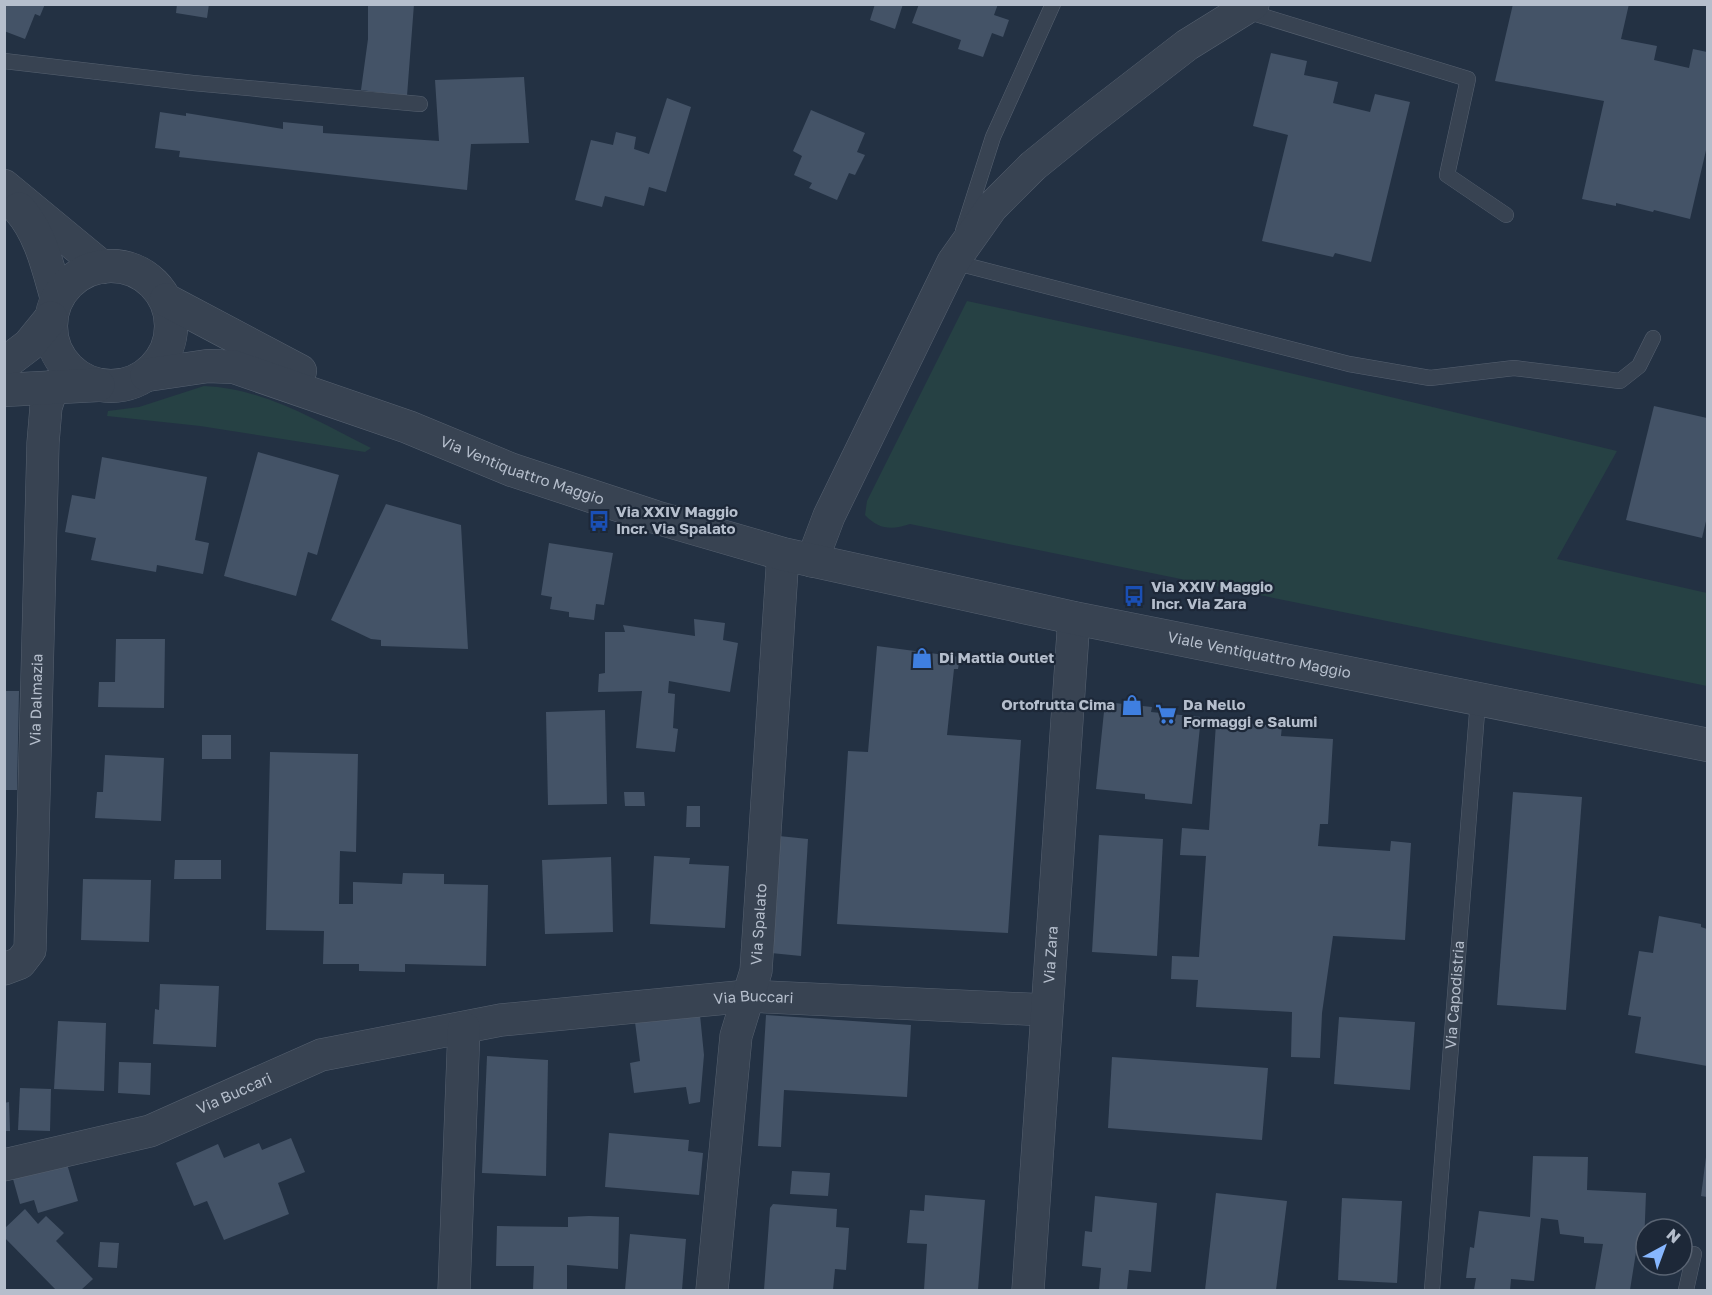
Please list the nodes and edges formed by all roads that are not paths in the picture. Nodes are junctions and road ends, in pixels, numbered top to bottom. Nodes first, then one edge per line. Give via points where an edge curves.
1 (1053, 4) edge
2 (1248, 7) edge
3 (4, 61) edge
4 (420, 104) dead end
5 (4, 186) edge
6 (4, 192) edge
7 (1506, 215) dead end
8 (953, 262) junction
9 (102, 267) junction
10 (166, 300) junction
11 (54, 309) junction
12 (1653, 338) dead end
13 (147, 375) junction
14 (10, 376) edge
15 (98, 385) junction
16 (53, 386) junction
17 (44, 420) junction
18 (408, 427) junction
19 (797, 558) junction
20 (1074, 618) junction
21 (1478, 700) junction
22 (1707, 745) edge
23 (5, 969) edge
24 (748, 996) junction
25 (1046, 1010) junction
26 (464, 1028) junction
27 (4, 1165) edge
28 (454, 1290) edge
29 (712, 1290) edge
30 (1028, 1290) edge
31 (1432, 1290) edge

1 - 8 lane via 993,138
2 - 7 lane via 1468,79 1447,174
2 - 8 street, Via Spalato via 1187,45 1033,166 992,207
3 - 4 lane
5 - 9 street
6 - 11 street via 32,227 41,246
8 - 12 lane via 1349,364 1430,378 1514,368 1620,381 1639,366
8 - 19 street, Via Spalato via 829,516
9 - 10 street via 135,271
9 - 11 street via 84,272 68,283
10 - 13 street via 170,341 161,360
10 - 18 street, Via Ventiquattro Maggio
11 - 14 street
11 - 15 street via 51,337 58,355 83,380
13 - 15 street via 114,387
13 - 18 street, Via Ventiquattro Maggio via 208,366 234,367
14 - 16 street
14 - 17 street
15 - 16 street
16 - 17 street, Via Dalmazia
17 - 23 street, Via Dalmazia via 30,950 20,963
18 - 19 street, Via Ventiquattro Maggio via 512,470
19 - 20 street, Viale Ventiquattro Maggio
19 - 24 street, Via Spalato via 756,971
20 - 21 street, Viale Ventiquattro Maggio
20 - 25 street, Via Zara
21 - 22 street, Viale Ventiquattro Maggio
21 - 31 lane, Via Capodistria
24 - 25 street, Via Buccari
24 - 26 street, Via Buccari via 501,1020
24 - 29 street, Via Spalato via 736,1036
25 - 30 street, Via Zara
26 - 27 street, Via Buccari via 321,1055 150,1131
26 - 28 street

